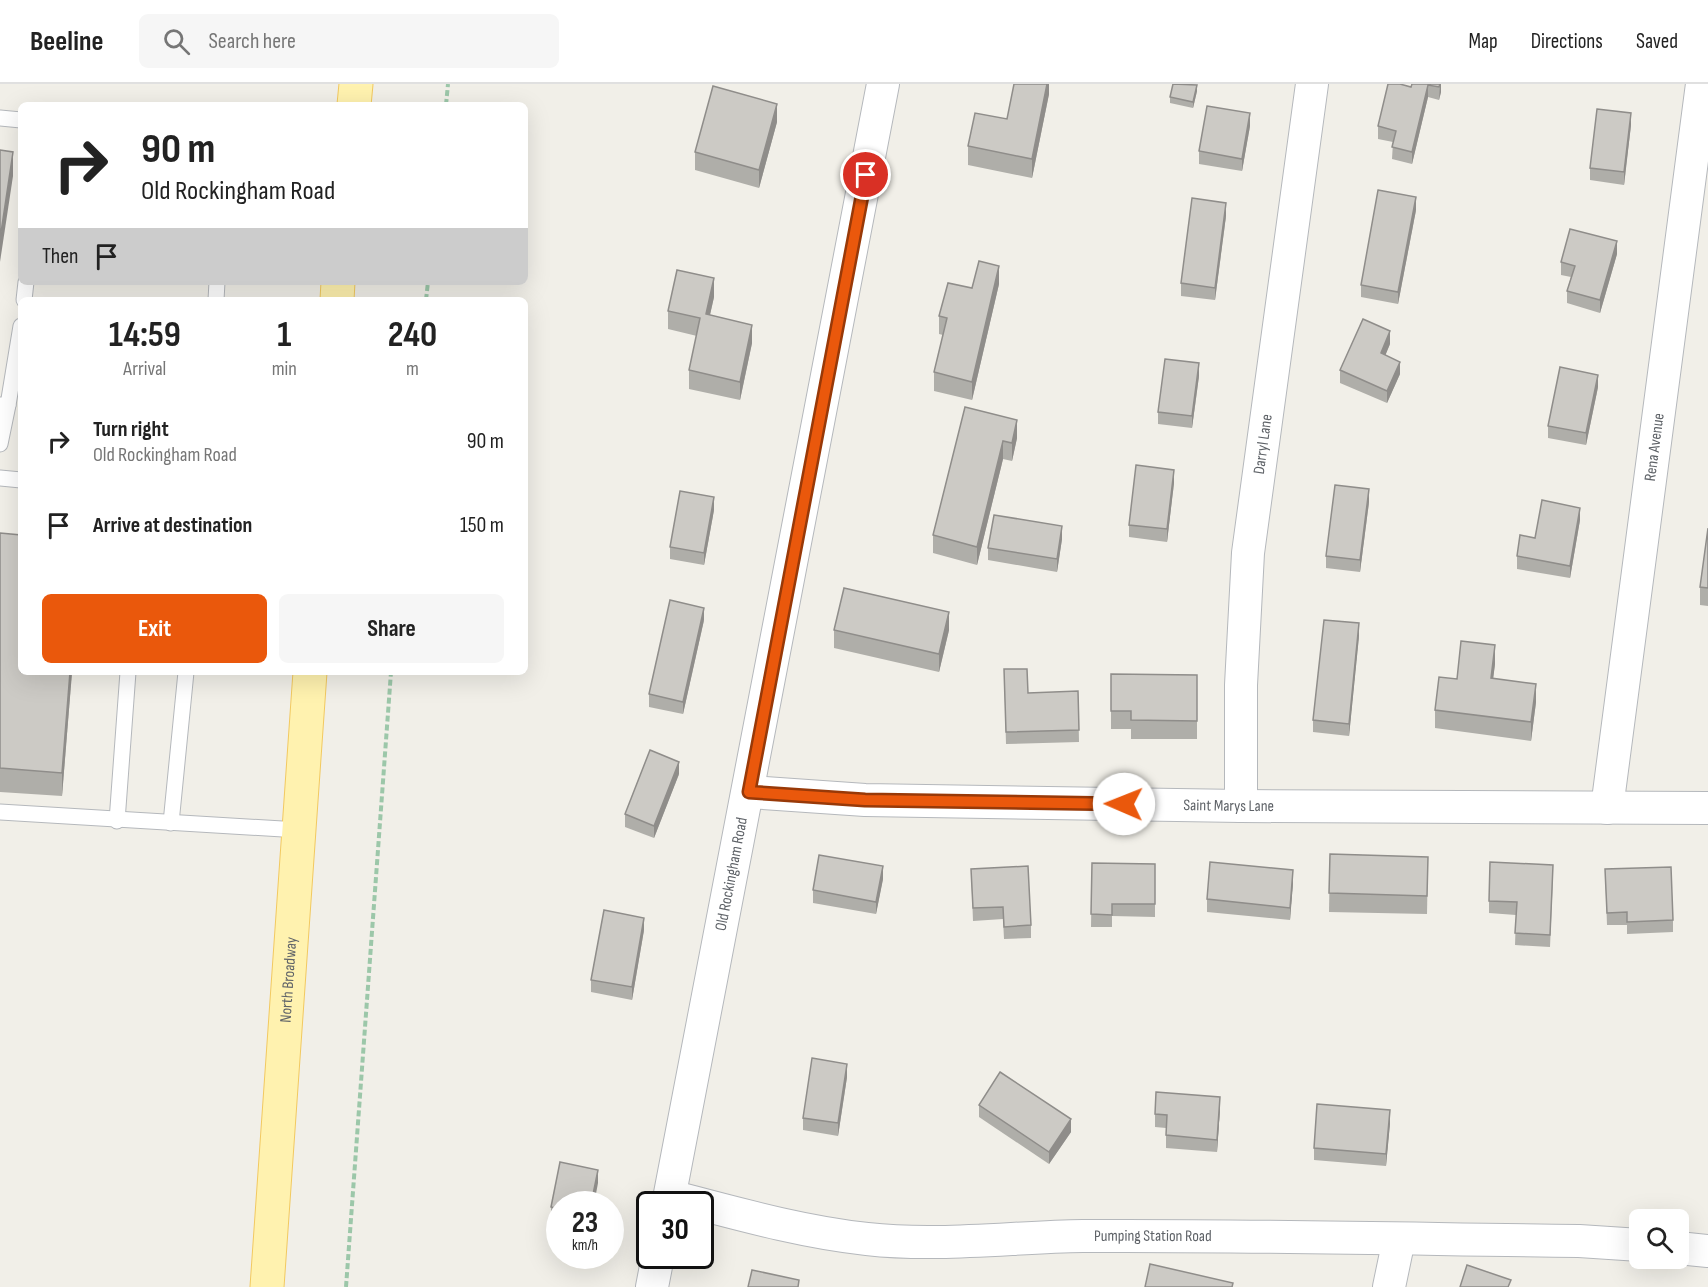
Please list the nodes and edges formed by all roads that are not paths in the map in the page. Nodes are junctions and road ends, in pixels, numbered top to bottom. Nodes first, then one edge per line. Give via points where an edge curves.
1 (356, 84) edge
2 (883, 84) edge
3 (1312, 84) edge
4 (1702, 84) edge
5 (354, 102) edge
6 (0, 118) edge
7 (18, 120) edge
8 (18, 342) edge
9 (4, 405) edge
10 (0, 444) edge
11 (0, 478) edge
12 (18, 480) edge
13 (128, 675) edge
14 (186, 675) edge
15 (310, 675) edge
16 (749, 792) junction
17 (1241, 806) junction
18 (1607, 808) junction
19 (1708, 808) edge
20 (0, 812) edge
21 (117, 821) junction
22 (171, 823) junction
23 (299, 830) junction
24 (671, 1191) edge
25 (714, 1209) edge
26 (1399, 1239) junction
27 (1629, 1244) edge
28 (1689, 1249) edge
29 (1708, 1251) edge
30 (655, 1269) edge
31 (267, 1287) edge
32 (652, 1287) edge
33 (1389, 1287) edge

1 - 5 main road
2 - 16 street, Old Rockingham Road
3 - 17 street, Darryl Lane via 1248,553 1241,674
4 - 18 street, Rena Avenue
6 - 7 lane
8 - 9 lane
9 - 10 lane
11 - 12 lane
13 - 21 lane
14 - 22 lane
15 - 23 main road, North Broadway
16 - 17 street, Saint Marys Lane via 865,800
16 - 24 street, Old Rockingham Road
17 - 18 street, Saint Marys Lane
18 - 19 street, Saint Marys Lane
20 - 21 lane
21 - 22 lane
22 - 23 lane
23 - 31 main road, North Broadway
25 - 26 street, Pumping Station Road via 869,1239
26 - 27 street, Pumping Station Road
26 - 33 street
28 - 29 street
30 - 32 street

